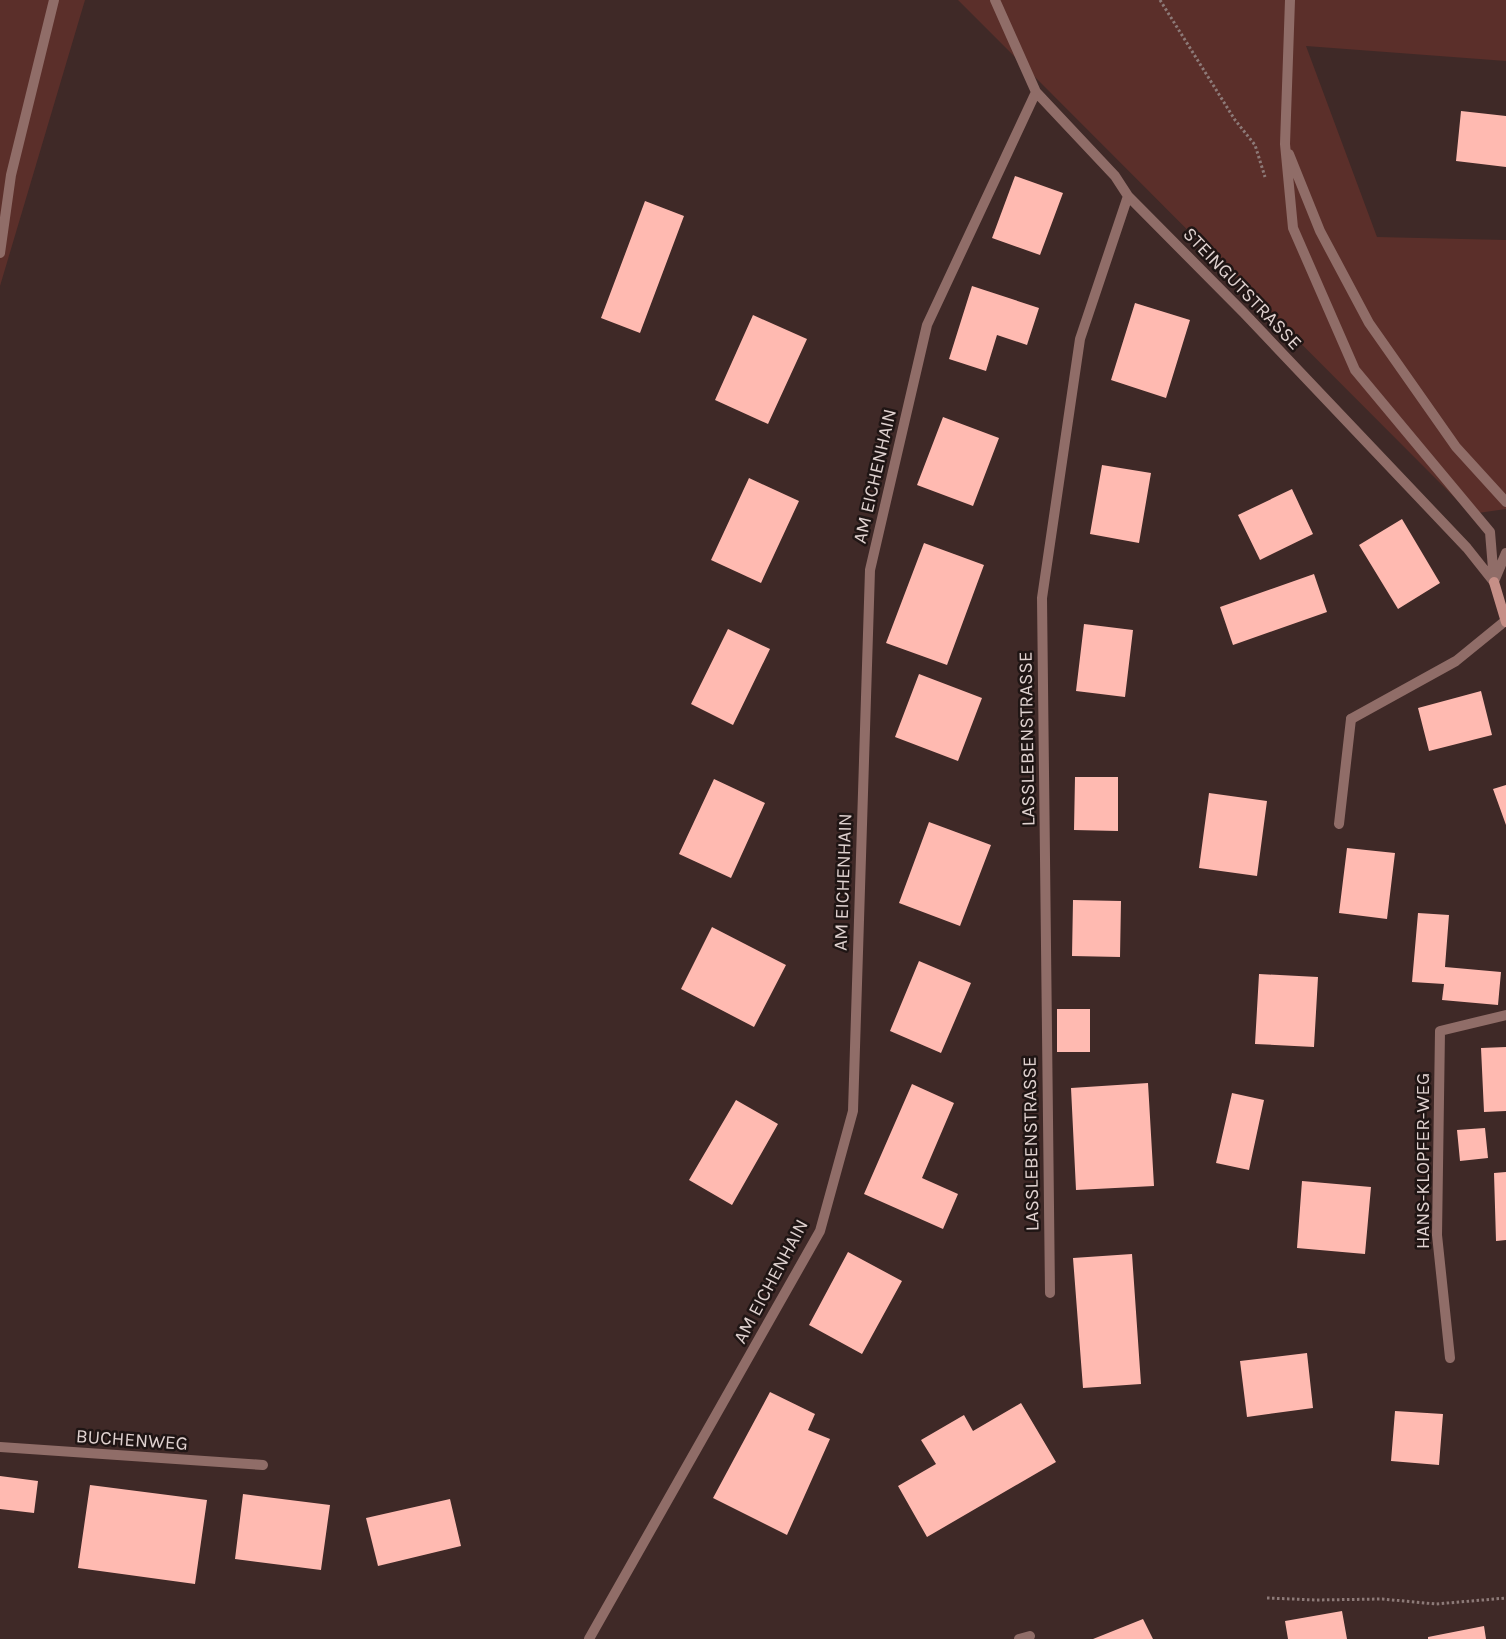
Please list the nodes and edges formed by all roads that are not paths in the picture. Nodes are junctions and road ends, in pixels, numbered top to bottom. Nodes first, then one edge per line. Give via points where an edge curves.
1 (54, 0) edge
2 (995, 0) edge
3 (1290, 0) edge
4 (1036, 92) junction
5 (1285, 144) junction
6 (1128, 196) junction
7 (0, 253) edge
8 (1506, 502) edge
9 (1506, 553) edge
10 (1506, 573) edge
11 (1494, 582) junction
12 (1506, 621) edge
13 (1338, 824) dead end
14 (1506, 1015) edge
15 (1050, 1293) dead end
16 (1450, 1358) dead end
17 (0, 1447) edge
18 (262, 1465) dead end
19 (1030, 1636) dead end
20 (589, 1639) edge
21 (1019, 1639) edge

1 - 7 street via 11,175
2 - 4 street, STEINGUTSTRASSE
3 - 5 street, STEINGUTSTRASSE
4 - 6 street, STEINGUTSTRASSE via 1115,176
4 - 20 street, AM EICHENHAIN via 927,325 870,570 852,1111 820,1230
5 - 8 street, STEINGUTSTRASSE via 1320,231 1369,323 1456,447
5 - 11 street, STEINGUTSTRASSE via 1293,228 1355,370 1490,532
6 - 11 street, STEINGUTSTRASSE via 1380,455 1467,548
6 - 15 street, LASSLEBENSTRASSE via 1080,339 1042,598
9 - 11 street
10 - 11 street
11 - 12 street, STEINGUTSTRASSE
12 - 13 street, STEINGUTSTRASSE via 1456,661 1351,719
14 - 16 street, HANS-KLOPFER-WEG via 1440,1031 1437,1235
17 - 18 street, BUCHENWEG
19 - 21 street

